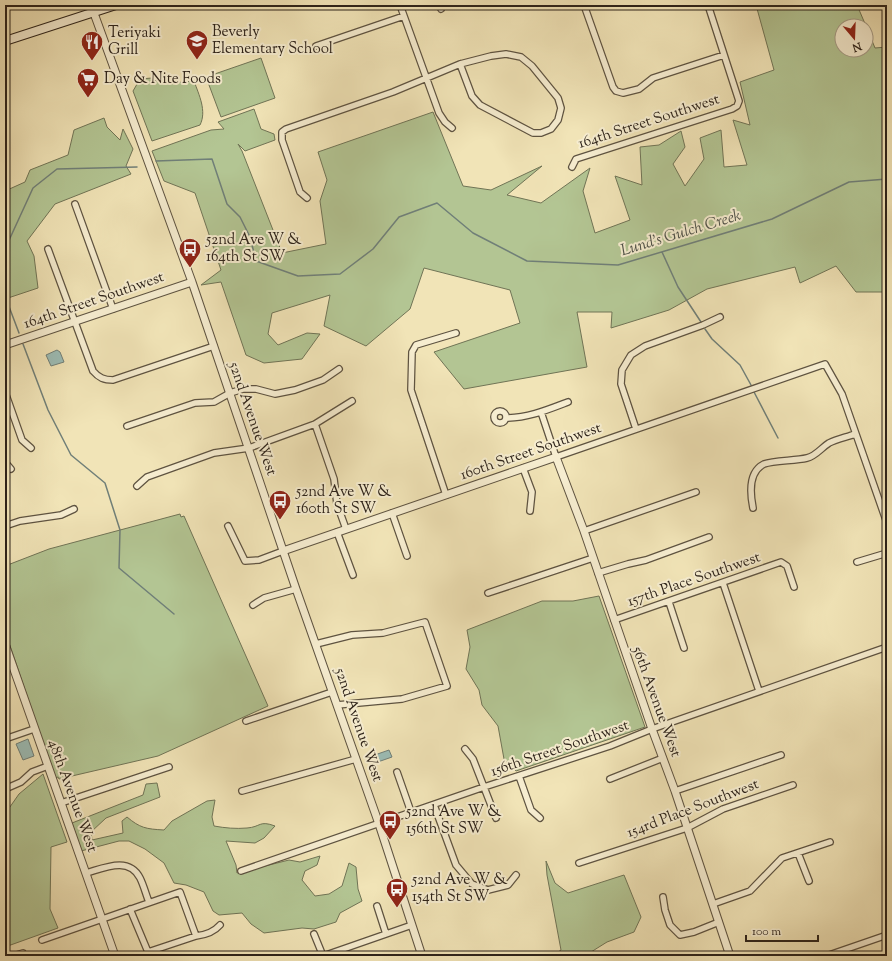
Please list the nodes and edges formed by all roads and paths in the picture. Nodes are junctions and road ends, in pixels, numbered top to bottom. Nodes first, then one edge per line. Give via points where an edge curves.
1 (116, 5) edge
2 (400, 5) edge
3 (584, 5) edge
4 (708, 5) edge
5 (93, 9) edge
6 (404, 16) junction
7 (5, 41) edge
8 (316, 46) dead end
9 (724, 55) junction
10 (460, 64) junction
11 (426, 78) junction
12 (452, 128) dead end
13 (572, 167) dead end
14 (307, 198) dead end
15 (75, 204) dead end
16 (48, 249) dead end
17 (192, 282) junction
18 (113, 309) junction
19 (720, 317) dead end
20 (75, 322) junction
21 (456, 333) dead end
22 (5, 345) edge
23 (214, 346) junction
24 (339, 369) dead end
25 (5, 392) edge
26 (230, 393) junction
27 (352, 402) dead end
28 (568, 402) dead end
29 (541, 412) junction
30 (506, 418) dead end
31 (315, 424) junction
32 (127, 426) dead end
33 (636, 429) junction
34 (855, 434) junction
35 (31, 448) dead end
36 (249, 448) junction
37 (556, 457) junction
38 (5, 462) edge
39 (523, 468) junction
40 (11, 469) dead end
41 (137, 486) dead end
42 (696, 492) dead end
43 (446, 495) junction
44 (753, 508) dead end
45 (74, 509) dead end
46 (530, 511) dead end
47 (392, 513) junction
48 (887, 522) edge
49 (5, 526) edge
50 (228, 526) dead end
51 (346, 529) junction
52 (337, 532) junction
53 (584, 532) junction
54 (709, 538) dead end
55 (283, 551) junction
56 (887, 553) edge
57 (407, 556) dead end
58 (593, 558) junction
59 (857, 562) dead end
60 (598, 573) junction
61 (353, 575) dead end
62 (723, 583) junction
63 (794, 587) dead end
64 (296, 589) junction
65 (488, 593) dead end
66 (669, 602) junction
67 (252, 605) dead end
68 (614, 620) junction
69 (316, 644) junction
70 (5, 645) edge
71 (887, 647) edge
72 (684, 648) dead end
73 (759, 691) junction
74 (332, 692) junction
75 (337, 705) junction
76 (246, 721) dead end
77 (34, 729) junction
78 (652, 729) junction
79 (5, 739) edge
80 (465, 749) dead end
81 (781, 755) dead end
82 (663, 758) junction
83 (356, 759) junction
84 (48, 766) junction
85 (169, 767) dead end
86 (397, 772) dead end
87 (519, 776) junction
88 (610, 779) dead end
89 (793, 785) dead end
90 (484, 787) junction
91 (5, 789) edge
92 (242, 791) dead end
93 (675, 791) junction
94 (61, 803) junction
95 (434, 805) junction
96 (411, 812) junction
97 (496, 818) dead end
98 (540, 818) dead end
99 (378, 824) junction
100 (687, 828) junction
101 (830, 842) dead end
102 (798, 853) junction
103 (579, 863) dead end
104 (241, 871) dead end
105 (86, 873) junction
106 (516, 875) dead end
107 (809, 882) dead end
108 (663, 897) dead end
109 (149, 902) junction
110 (713, 904) junction
111 (377, 906) dead end
112 (130, 909) junction
113 (102, 920) junction
114 (719, 922) junction
115 (220, 925) dead end
116 (412, 925) junction
117 (314, 934) dead end
118 (386, 934) junction
119 (887, 935) edge
120 (196, 936) junction
121 (42, 940) dead end
122 (23, 953) dead end
123 (13, 956) edge
124 (115, 956) edge
125 (323, 956) edge
126 (422, 956) edge
127 (730, 956) edge
128 (826, 956) edge

1 - 5 main road
2 - 6 street
3 - 9 street via 616,91 623,93 639,89 653,78
4 - 9 street
5 - 7 main road
5 - 17 street, 52nd Avenue West
6 - 8 street
6 - 11 street
9 - 13 street, 164th Street Southwest via 739,101 737,106 576,159
10 - 10 street via 506,54 521,57 532,66 558,98 561,108 558,120 551,129 533,133 480,105 472,96
10 - 11 street
11 - 12 street via 439,113
11 - 14 street via 282,132 282,140 300,192
15 - 18 street
16 - 20 street
17 - 18 street, 164th Street Southwest
17 - 23 street, 52nd Avenue West
18 - 20 street, 164th Street Southwest
19 - 33 street via 630,354 622,370 621,384
20 - 22 street, 164th Street Southwest
20 - 23 street via 93,371 105,380 113,380
21 - 43 street via 416,345 412,352 411,390
23 - 26 street, 52nd Avenue West
24 - 26 street via 323,380 295,390 275,394 256,389 243,389
25 - 35 street via 22,440
26 - 32 street via 214,402 195,403
26 - 36 street, 52nd Avenue West
27 - 31 street
28 - 29 street
29 - 30 street via 518,418
29 - 37 street
31 - 36 street
31 - 51 street via 334,479
33 - 34 street, 160th Street Southwest via 826,364 842,394
33 - 37 street, 160th Street Southwest
34 - 44 street via 829,444 808,458 765,464 757,469 752,476 750,495
34 - 48 street
36 - 41 street via 214,453 147,477
36 - 55 street, 52nd Avenue West
37 - 39 street, 160th Street Southwest
37 - 53 street, 56th Avenue West
38 - 40 street
39 - 43 street, 160th Street Southwest
39 - 46 street via 532,492
42 - 53 street
43 - 47 street, 160th Street Southwest
45 - 49 street
47 - 51 street, 160th Street Southwest
47 - 57 street
50 - 55 street, 160th Street Southwest via 245,561 259,560
51 - 52 street, 160th Street Southwest
52 - 55 street, 160th Street Southwest
52 - 61 street
53 - 58 street, 56th Avenue West
54 - 60 street via 646,560
55 - 64 street, 52nd Avenue West
56 - 59 street
58 - 60 street, 56th Avenue West
58 - 65 street
60 - 68 street, 56th Avenue West
62 - 63 street, 157th Place Southwest via 781,562 787,566
62 - 66 street, 157th Place Southwest
62 - 73 street
64 - 67 street via 264,598
64 - 69 street, 52nd Avenue West
66 - 68 street, 157th Place Southwest
66 - 72 street
68 - 78 street, 56th Avenue West
69 - 74 street, 52nd Avenue West
69 - 75 street via 352,635 383,633 425,622 447,686 402,699
70 - 77 street, 48th Avenue West
71 - 73 street, 156th Street Southwest
73 - 78 street, 156th Street Southwest
74 - 75 street, 52nd Avenue West
74 - 76 street
75 - 83 street, 52nd Avenue West
77 - 79 street
77 - 84 street, 48th Avenue West
78 - 82 street, 56th Avenue West
78 - 87 street, 156th Street Southwest via 610,746
80 - 90 street via 474,759
81 - 93 street
82 - 88 street
82 - 93 street, 56th Avenue West
83 - 92 street
83 - 99 street, 52nd Avenue West
84 - 91 street via 32,772 21,782
84 - 94 street, 48th Avenue West
85 - 94 street
86 - 96 street
87 - 90 street, 156th Street Southwest
87 - 98 street via 531,810
89 - 100 street, 154rd Place Southwest via 724,809
90 - 95 street, 156th Street Southwest
90 - 97 street
93 - 100 street, 56th Avenue West
94 - 105 street, 48th Avenue West
95 - 96 street, 156th Street Southwest
95 - 106 street via 456,865 472,884 488,890 508,884
96 - 99 street, 156th Street Southwest
99 - 104 street, 156th Street Southwest
99 - 116 street, 52nd Avenue West
100 - 103 street, 154rd Place Southwest
100 - 110 street, 56th Avenue West
101 - 102 street
102 - 107 street
102 - 110 street via 782,858 750,891
105 - 109 street via 115,864 126,866 140,877
105 - 113 street, 48th Avenue West
108 - 114 street via 670,925 680,935
109 - 112 street
109 - 120 street via 180,892
110 - 114 street, 56th Avenue West
111 - 118 street
112 - 113 street
112 - 120 street via 148,952
113 - 121 street
113 - 124 street, 48th Avenue West
114 - 127 street, 56th Avenue West
115 - 120 street via 215,930
116 - 118 street
116 - 126 street, 52nd Avenue West
117 - 125 street
118 - 125 street
119 - 128 street
122 - 123 street

